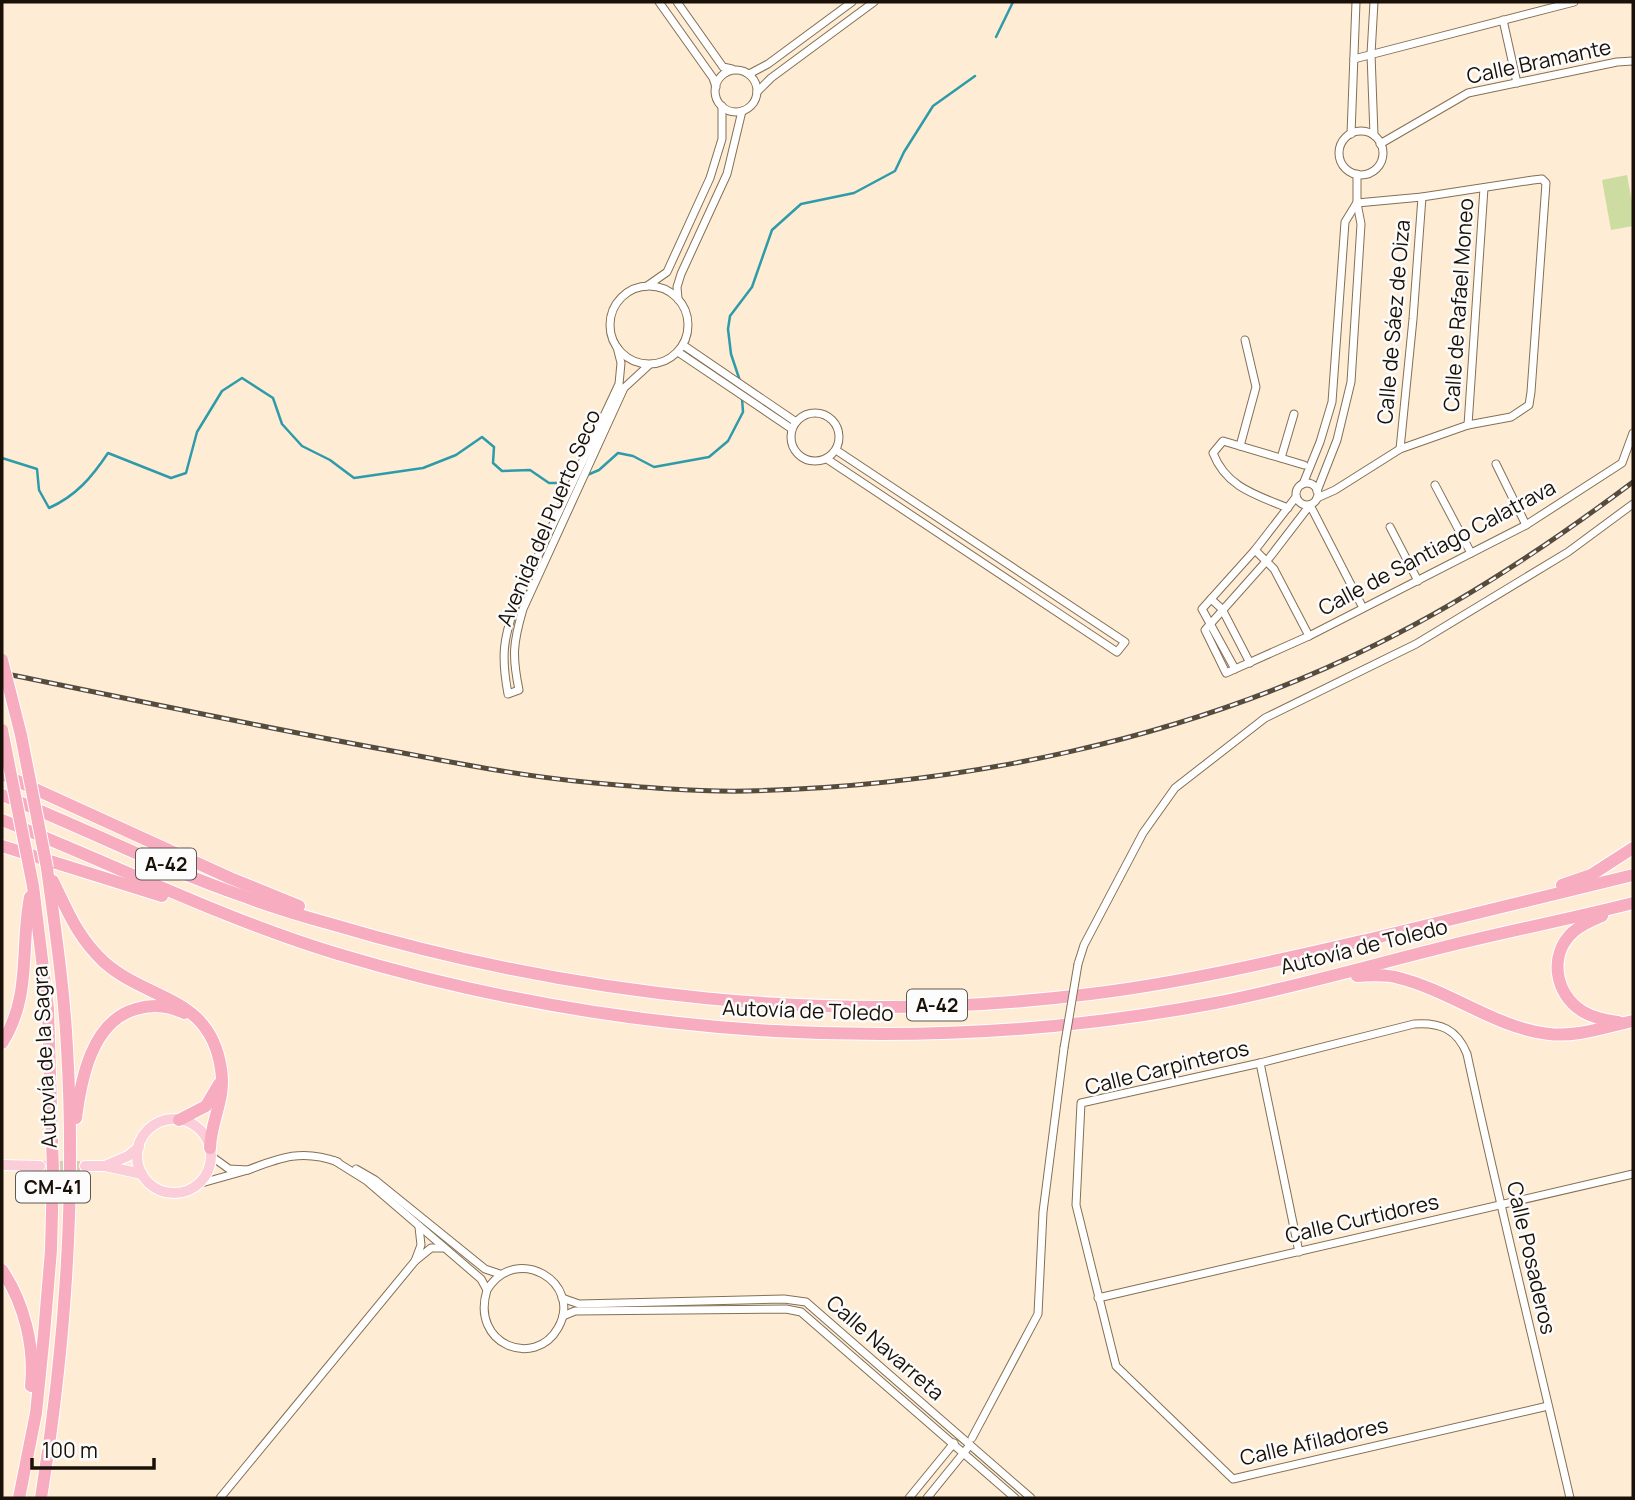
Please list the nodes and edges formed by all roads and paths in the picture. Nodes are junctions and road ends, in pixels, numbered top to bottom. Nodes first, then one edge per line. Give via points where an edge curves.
1 (659, 2) edge
2 (677, 2) edge
3 (852, 2) edge
4 (874, 2) edge
5 (1356, 2) edge
6 (1374, 2) edge
7 (1574, 2) edge
8 (1503, 20) junction
9 (1371, 54) junction
10 (1354, 59) junction
11 (1633, 61) edge
12 (736, 70) junction
13 (749, 74) junction
14 (1517, 83) junction
15 (716, 87) junction
16 (757, 92) junction
17 (722, 106) junction
18 (742, 111) junction
19 (1350, 134) junction
20 (1374, 135) junction
21 (1380, 144) junction
22 (1357, 174) junction
23 (1484, 187) junction
24 (1422, 197) junction
25 (1357, 203) junction
26 (646, 286) junction
27 (678, 300) junction
28 (1245, 340) dead end
29 (683, 345) junction
30 (617, 347) junction
31 (677, 352) junction
32 (649, 365) junction
33 (1294, 414) dead end
34 (794, 425) junction
35 (1468, 425) junction
36 (1633, 433) edge
37 (1240, 446) junction
38 (1400, 449) junction
39 (836, 450) junction
40 (1281, 458) junction
41 (827, 459) junction
42 (1496, 464) dead end
43 (1304, 465) dead end
44 (1303, 484) junction
45 (1435, 485) dead end
46 (1317, 495) junction
47 (1296, 497) junction
48 (1633, 504) edge
49 (1310, 505) junction
50 (1287, 508) junction
51 (1526, 525) junction
52 (1390, 527) dead end
53 (1255, 550) junction
54 (1471, 553) junction
55 (1267, 560) junction
56 (1418, 581) junction
57 (1211, 599) junction
58 (1363, 608) junction
59 (1222, 609) junction
60 (1210, 623) junction
61 (1309, 636) junction
62 (2, 660) edge
63 (1250, 663) junction
64 (1235, 669) junction
65 (2, 730) edge
66 (2, 774) edge
67 (2, 795) edge
68 (2, 820) edge
69 (2, 846) edge
70 (1633, 849) edge
71 (1633, 875) edge
72 (33, 886) junction
73 (54, 890) junction
74 (1538, 899) junction
75 (1633, 903) edge
76 (200, 905) junction
77 (1618, 907) junction
78 (333, 925) junction
79 (1346, 973) junction
80 (199, 1021) junction
81 (1629, 1022) edge
82 (1450, 1030) joint
83 (2, 1042) edge
84 (1260, 1063) junction
85 (222, 1077) junction
86 (179, 1120) junction
87 (70, 1135) junction
88 (139, 1147) junction
89 (211, 1152) junction
90 (335, 1161) junction
91 (2, 1165) edge
92 (40, 1166) tunnel mouth
93 (85, 1166) tunnel mouth
94 (105, 1166) junction
95 (248, 1170) junction
96 (142, 1174) junction
97 (1633, 1174) edge
98 (198, 1184) junction
99 (1499, 1205) junction
100 (419, 1227) junction
101 (444, 1248) junction
102 (1299, 1252) junction
103 (415, 1261) junction
104 (2, 1270) edge
105 (500, 1274) junction
106 (487, 1290) junction
107 (562, 1298) junction
108 (1098, 1298) junction
109 (563, 1317) junction
110 (1548, 1406) junction
111 (959, 1437) junction
112 (971, 1441) junction
113 (953, 1444) junction
114 (963, 1454) junction
115 (20, 1492) edge
116 (41, 1498) edge
117 (220, 1498) edge
118 (909, 1498) edge
119 (927, 1498) edge
120 (1015, 1498) edge
121 (1031, 1498) edge
122 (1570, 1498) edge

1 - 15 street, Avenida del Puerto Seco
2 - 12 street via 723,67
3 - 13 street
4 - 16 street
5 - 10 street
6 - 9 street
7 - 8 street
8 - 9 street
8 - 14 street
9 - 10 street
9 - 20 street
10 - 19 street
11 - 14 street, Calle Bramante
12 - 13 street
12 - 15 street via 723,75
13 - 16 street
14 - 21 street, Calle Bramante via 1468,93
15 - 17 street, Avenida del Puerto Seco
16 - 18 street via 753,104
17 - 18 street
17 - 26 street, Avenida del Puerto Seco via 722,138 710,178 667,272
18 - 27 street via 727,174 681,274
19 - 20 street
19 - 22 street via 1339,154 1346,169
20 - 21 street
21 - 22 street via 1379,165 1369,174
22 - 25 street
23 - 24 street
23 - 35 street, Calle de Rafael Moneo
23 - 35 street via 1542,179 1546,183 1529,405 1511,417
24 - 25 street
24 - 38 street, Calle de Sáez de Oiza
25 - 44 street via 1345,222 1332,402
25 - 46 street via 1361,223 1351,382
26 - 27 street via 671,293
26 - 30 street, Avenida del Puerto Seco via 622,297 614,308 611,334
27 - 29 street via 688,325
28 - 37 street via 1256,387
29 - 31 street, Avenida del Puerto Seco
29 - 34 street
30 - 32 street via 636,362
30 - 32 street, Avenida del Puerto Seco via 619,384 509,624 502,661 508,694 519,690 513,660 523,609 624,388
31 - 32 street, Avenida del Puerto Seco
31 - 34 street
33 - 40 street
34 - 39 street via 810,413 826,415 837,427
34 - 41 street via 792,444 801,457 816,462
35 - 38 street
36 - 51 street, Calle de Santiago Calatrava via 1622,463
37 - 40 street
37 - 50 street via 1223,442 1213,453 1225,477
38 - 46 street via 1335,490
39 - 41 street
39 - 41 street via 1125,642 1117,652
40 - 43 street
42 - 51 street
44 - 46 street via 1311,484
44 - 47 street
45 - 54 street
46 - 49 street
47 - 49 street
47 - 50 street
48 - 112 street, bridge via 1568,552 1416,644 1265,718 1175,788 1143,834 1078,964 1043,1212 1038,1314
49 - 55 street
49 - 58 street
50 - 53 street
51 - 54 street, Calle de Santiago Calatrava
52 - 56 street
53 - 55 street
53 - 57 street
54 - 56 street, Calle de Santiago Calatrava
55 - 59 street
55 - 61 street
56 - 58 street, Calle de Santiago Calatrava
57 - 59 street
57 - 60 street via 1202,609
58 - 61 street, Calle de Santiago Calatrava
59 - 60 street
59 - 63 street
60 - 64 street
60 - 64 street via 1205,631 1226,673
61 - 63 street, Calle de Santiago Calatrava
62 - 73 highway, bridge
63 - 64 street, Calle de Santiago Calatrava
65 - 72 highway, Autovía de la Sagra / CM-41, bridge
66 - 78 highway
67 - 78 highway, Autovía de Toledo / A-42 via 241,896
68 - 76 highway, Autovía de Toledo / A-42
69 - 76 highway
70 - 74 highway via 1591,876 1545,891
71 - 74 highway, Autovía de Toledo / A-42
72 - 83 highway via 24,978
72 - 115 highway, Autovía de la Sagra / CM-41 via 48,1009 53,1172 36,1413
73 - 80 highway via 77,930 99,956 120,974 181,1005
73 - 87 highway, Autovía de la Sagra / CM-41
74 - 78 highway, Autovía de Toledo / A-42 via 1241,970 1161,984 1088,995 892,1007 759,1003 602,987 458,958
75 - 77 highway, Autovía de Toledo / A-42
76 - 79 highway, Autovía de Toledo / A-42 via 336,953 445,983 550,1005 755,1030 902,1034 1010,1029 1214,1003
77 - 79 highway, Autovía de Toledo / A-42
77 - 81 highway via 1574,930 1560,951 1557,973 1563,992 1576,1007 1595,1017
79 - 81 highway via 1396,977 1512,1025 1547,1034 1583,1033
80 - 85 highway via 214,1042
80 - 87 highway via 159,1006 116,1018 96,1042
82 - 84 street, Calle Carpinteros via 1431,1022 1414,1024
82 - 99 street, Calle Posaderos via 1467,1054
84 - 102 street
84 - 108 street, Calle Carpinteros via 1081,1103 1076,1205
85 - 86 highway via 206,1106
85 - 89 highway
86 - 88 main road via 158,1123
86 - 89 main road via 199,1129
87 - 116 highway, Autovía de la Sagra / CM-41 via 67,1289 57,1399
88 - 94 main road
88 - 96 main road
89 - 95 street via 229,1169
89 - 98 main road via 209,1167
90 - 95 street via 291,1155
90 - 100 street via 367,1181
90 - 105 street via 368,1175 485,1269
91 - 92 main road
93 - 94 main road
94 - 96 main road
95 - 98 street
96 - 98 main road via 167,1192 189,1190
97 - 99 street, Calle Curtidores
99 - 102 street, Calle Curtidores
99 - 110 street, Calle Posaderos
100 - 101 street
100 - 103 street via 421,1245
101 - 103 street via 431,1248
101 - 106 street via 475,1273
102 - 108 street, Calle Curtidores
103 - 117 street
104 - 115 highway via 17,1298 31,1351
105 - 106 street
105 - 107 street via 513,1269 540,1271
106 - 109 street via 484,1317 489,1329 510,1346 537,1346 558,1329
107 - 109 street
107 - 111 street, Calle Navarreta via 579,1304 806,1301
108 - 110 street, Calle Afiladores via 1116,1366 1233,1479
109 - 113 street, Calle Navarreta via 575,1311 801,1312
110 - 122 street, Calle Posaderos
111 - 112 street, Calle Navarreta
111 - 113 street
112 - 114 street
112 - 121 street, Calle Navarreta
113 - 114 street, Calle Navarreta
113 - 118 street
114 - 119 street
114 - 120 street, Calle Navarreta

